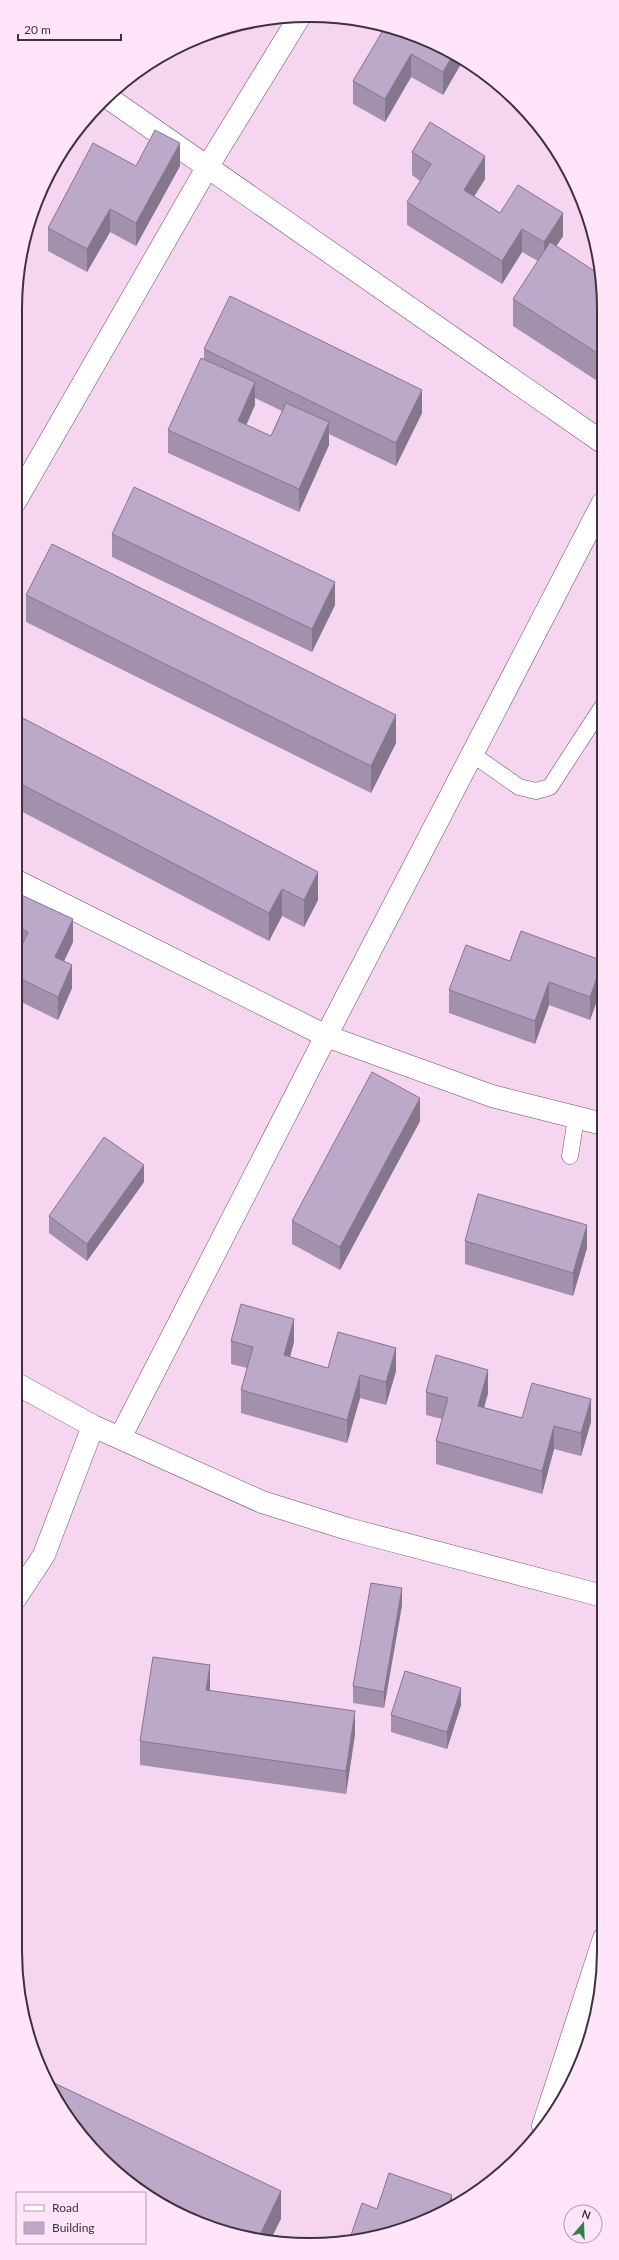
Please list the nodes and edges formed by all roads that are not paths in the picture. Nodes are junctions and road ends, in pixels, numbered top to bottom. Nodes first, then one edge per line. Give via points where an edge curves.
1 (296, 23) edge
2 (112, 100) edge
3 (208, 166) junction
4 (597, 438) edge
5 (22, 487) edge
6 (597, 514) edge
7 (597, 715) edge
8 (472, 754) junction
9 (22, 884) edge
10 (326, 1036) junction
11 (576, 1118) junction
12 (597, 1123) edge
13 (570, 1156) dead end
14 (22, 1387) edge
15 (93, 1426) junction
16 (120, 1438) junction
17 (22, 1588) edge
18 (597, 1594) edge
19 (596, 1975) edge
20 (586, 2018) edge
21 (550, 2108) edge

1 - 3 street
2 - 3 street
3 - 4 street
3 - 5 street
6 - 8 street
7 - 8 lane via 550,787 536,791 519,787
8 - 10 street
9 - 10 street
10 - 11 street via 492,1096
10 - 16 street
11 - 12 street
11 - 13 lane
14 - 15 street
15 - 16 street
15 - 17 street via 44,1555
16 - 18 street via 262,1502 348,1528
19 - 20 street
20 - 21 street

